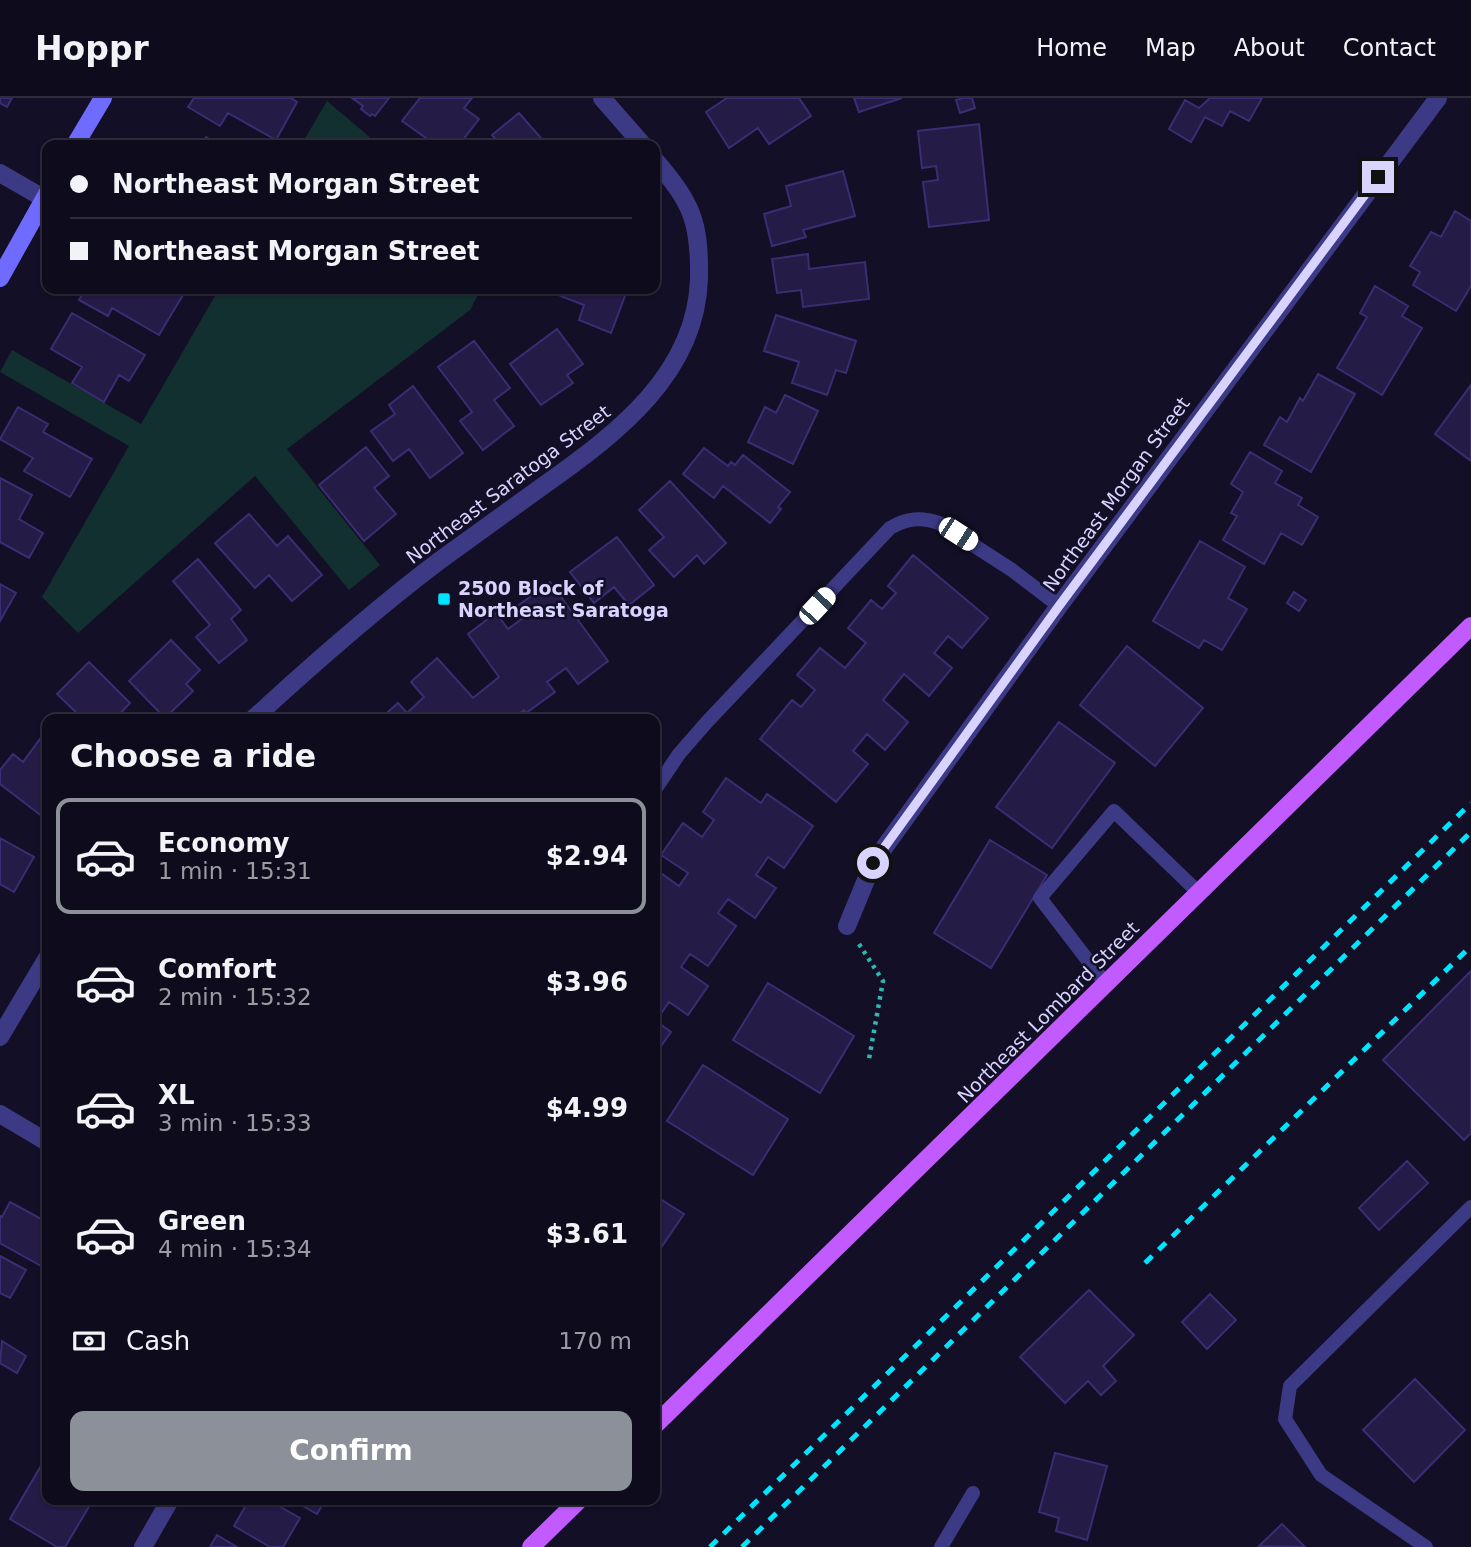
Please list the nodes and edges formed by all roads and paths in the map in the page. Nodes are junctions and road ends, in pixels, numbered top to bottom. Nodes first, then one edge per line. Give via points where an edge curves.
1 (103, 98) edge
2 (601, 98) edge
3 (1438, 98) edge
4 (78, 140) edge
5 (639, 140) edge
6 (660, 166) edge
7 (0, 173) edge
8 (42, 195) edge
9 (42, 204) edge
10 (0, 278) edge
11 (1059, 606) junction
12 (1471, 626) edge
13 (259, 714) edge
14 (660, 782) edge
15 (1199, 893) junction
16 (847, 926) joint
17 (42, 966) edge
18 (1106, 984) junction
19 (0, 1037) edge
20 (869, 1059) dead end
21 (0, 1114) edge
22 (42, 1139) edge
23 (1471, 1208) edge
24 (660, 1420) edge
25 (973, 1493) dead end
26 (167, 1505) edge
27 (574, 1505) edge
28 (143, 1547) edge
29 (531, 1547) edge
30 (941, 1547) edge
31 (1426, 1547) edge

1 - 4 street
2 - 5 street
3 - 11 street, Northeast Morgan Street
6 - 13 street, Northeast Saratoga Street via 692,212 699,244 693,324 673,365 642,406 604,441 397,594
7 - 8 street
9 - 10 street
11 - 14 lane via 939,523 903,520 890,528 706,723
11 - 16 street, Northeast Morgan Street via 873,863
12 - 15 main road, Northeast Lombard Street
15 - 18 main road, Northeast Lombard Street
15 - 18 lane via 1114,811 1040,898
16 - 20 path via 883,981
17 - 19 street
18 - 24 main road, Northeast Lombard Street
21 - 22 street
23 - 31 lane via 1290,1386 1285,1419 1321,1475
25 - 30 lane
26 - 28 street
27 - 29 main road

